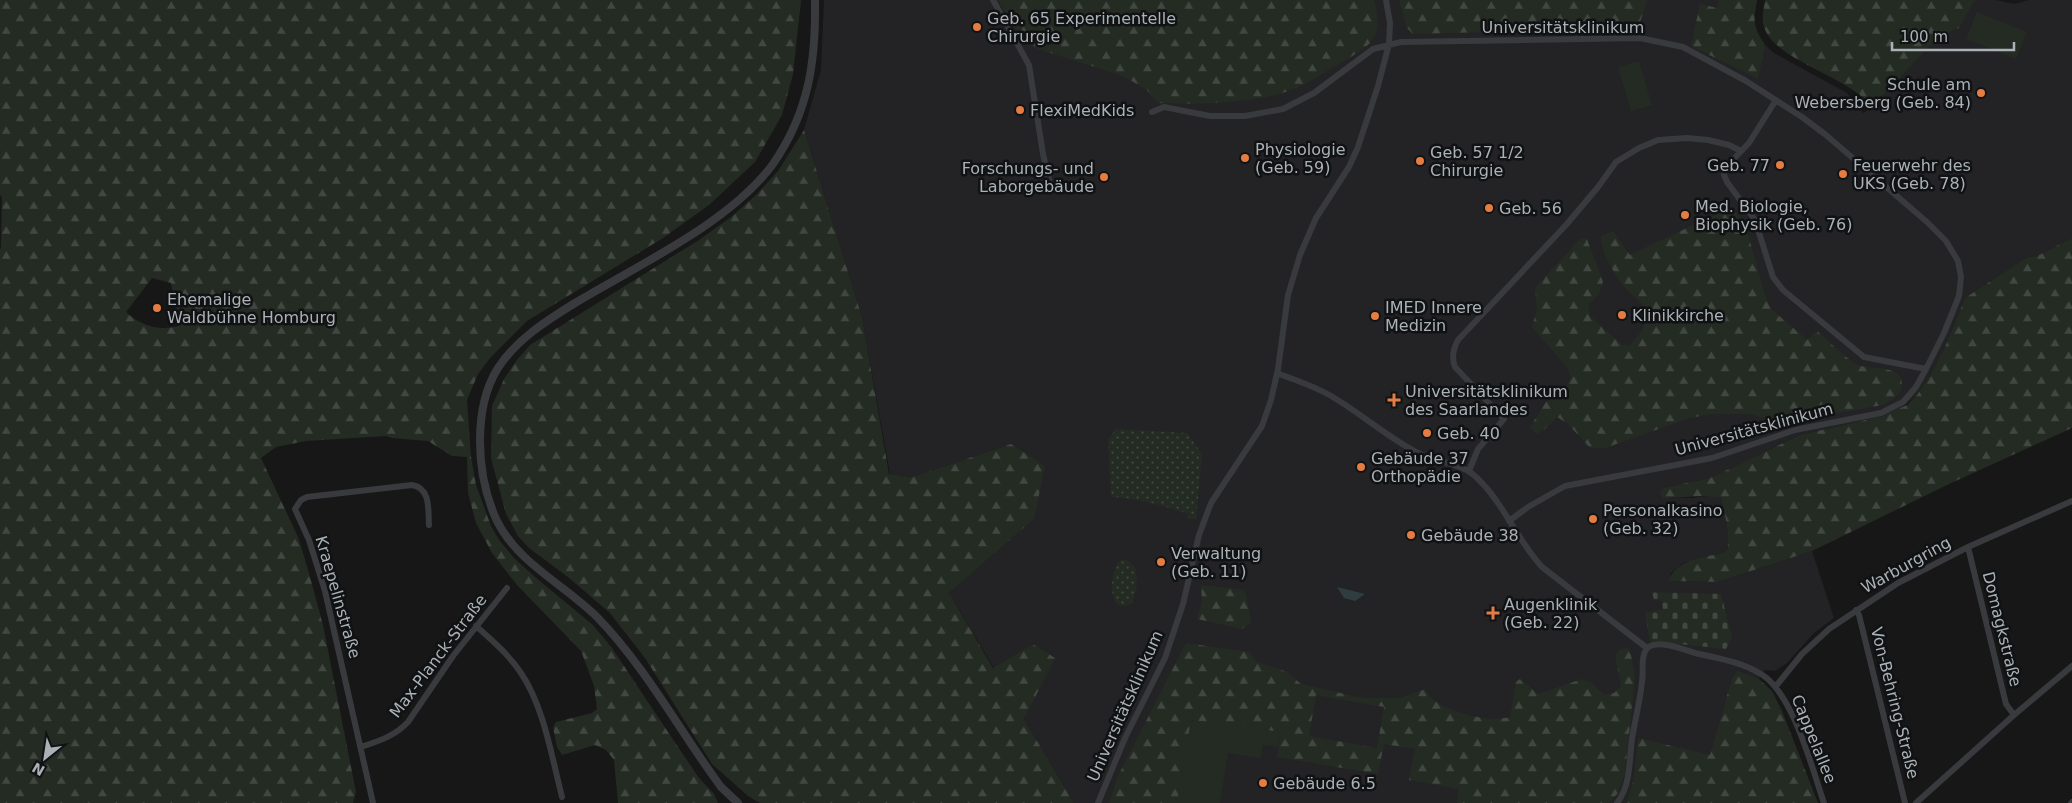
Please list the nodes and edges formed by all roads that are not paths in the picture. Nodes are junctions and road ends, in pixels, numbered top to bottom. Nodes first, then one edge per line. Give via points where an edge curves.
1 (815, 0) edge
2 (993, 0) edge
3 (1386, 0) edge
4 (1389, 44) junction
5 (1776, 100) junction
6 (1152, 112) dead end
7 (1741, 151) junction
8 (1051, 188) dead end
9 (1926, 369) junction
10 (1277, 373) junction
11 (1469, 471) junction
12 (2072, 501) edge
13 (1509, 521) junction
14 (429, 525) dead end
15 (1968, 547) junction
16 (507, 588) dead end
17 (1856, 610) junction
18 (476, 626) junction
19 (1647, 648) junction
20 (2072, 666) edge
21 (1776, 686) junction
22 (2014, 715) junction
23 (361, 747) junction
24 (562, 797) dead end
25 (373, 803) edge
26 (738, 803) edge
27 (1098, 803) edge
28 (1618, 803) edge
29 (1824, 803) edge
30 (1905, 803) edge
31 (1916, 803) edge

1 - 26 street via 815,41 808,92 788,139 772,165 724,213 542,324 523,339 498,369 483,404 480,455 484,486 507,537 531,563 596,616 616,638 710,773
2 - 8 street via 1029,65
3 - 4 street, Universitätsklinikum
4 - 5 street, Universitätsklinikum via 1640,38 1683,48
4 - 6 street, Universitätsklinikum via 1373,49 1314,93 1283,109 1245,116 1210,116 1164,107
4 - 10 street, Universitätsklinikum via 1350,167 1316,218 1300,255 1288,295
5 - 7 street
5 - 9 street, Universitätsklinikum via 1826,135 1927,222 1946,241 1958,261 1961,277 1959,296
7 - 9 street via 1726,167 1724,175 1755,220 1773,277 1782,290 1864,357
7 - 11 street via 1708,140 1658,140 1616,162 1566,225 1458,340 1453,349 1455,367 1504,419 1478,449
9 - 13 street, Universitätsklinikum via 1903,402 1881,413 1795,430 1712,458 1576,483 1555,491
10 - 11 street via 1336,399 1419,454
10 - 27 street, Universitätsklinikum via 1258,433 1211,503 1204,519 1183,604 1165,658 1121,746
11 - 13 street
12 - 15 street, Warburgring
13 - 19 street via 1542,567
14 - 23 street, Kraepelinstraße via 427,497 421,488 412,485 307,497 295,509 325,590
15 - 17 street, Warburgring via 1898,583
15 - 22 street, Domagkstraße via 2006,704
16 - 18 street, Max-Planck-Straße
17 - 21 street, Warburgring via 1815,640
17 - 30 street, Von-Behring-Straße
18 - 23 street, Max-Planck-Straße via 404,726 389,737
18 - 24 street via 508,656 532,692
19 - 21 street via 1661,644 1743,666 1760,673
19 - 28 street via 1643,655 1628,775
20 - 22 street
21 - 29 street, Cappelallee via 1790,709
22 - 31 street
23 - 25 street, Kraepelinstraße

